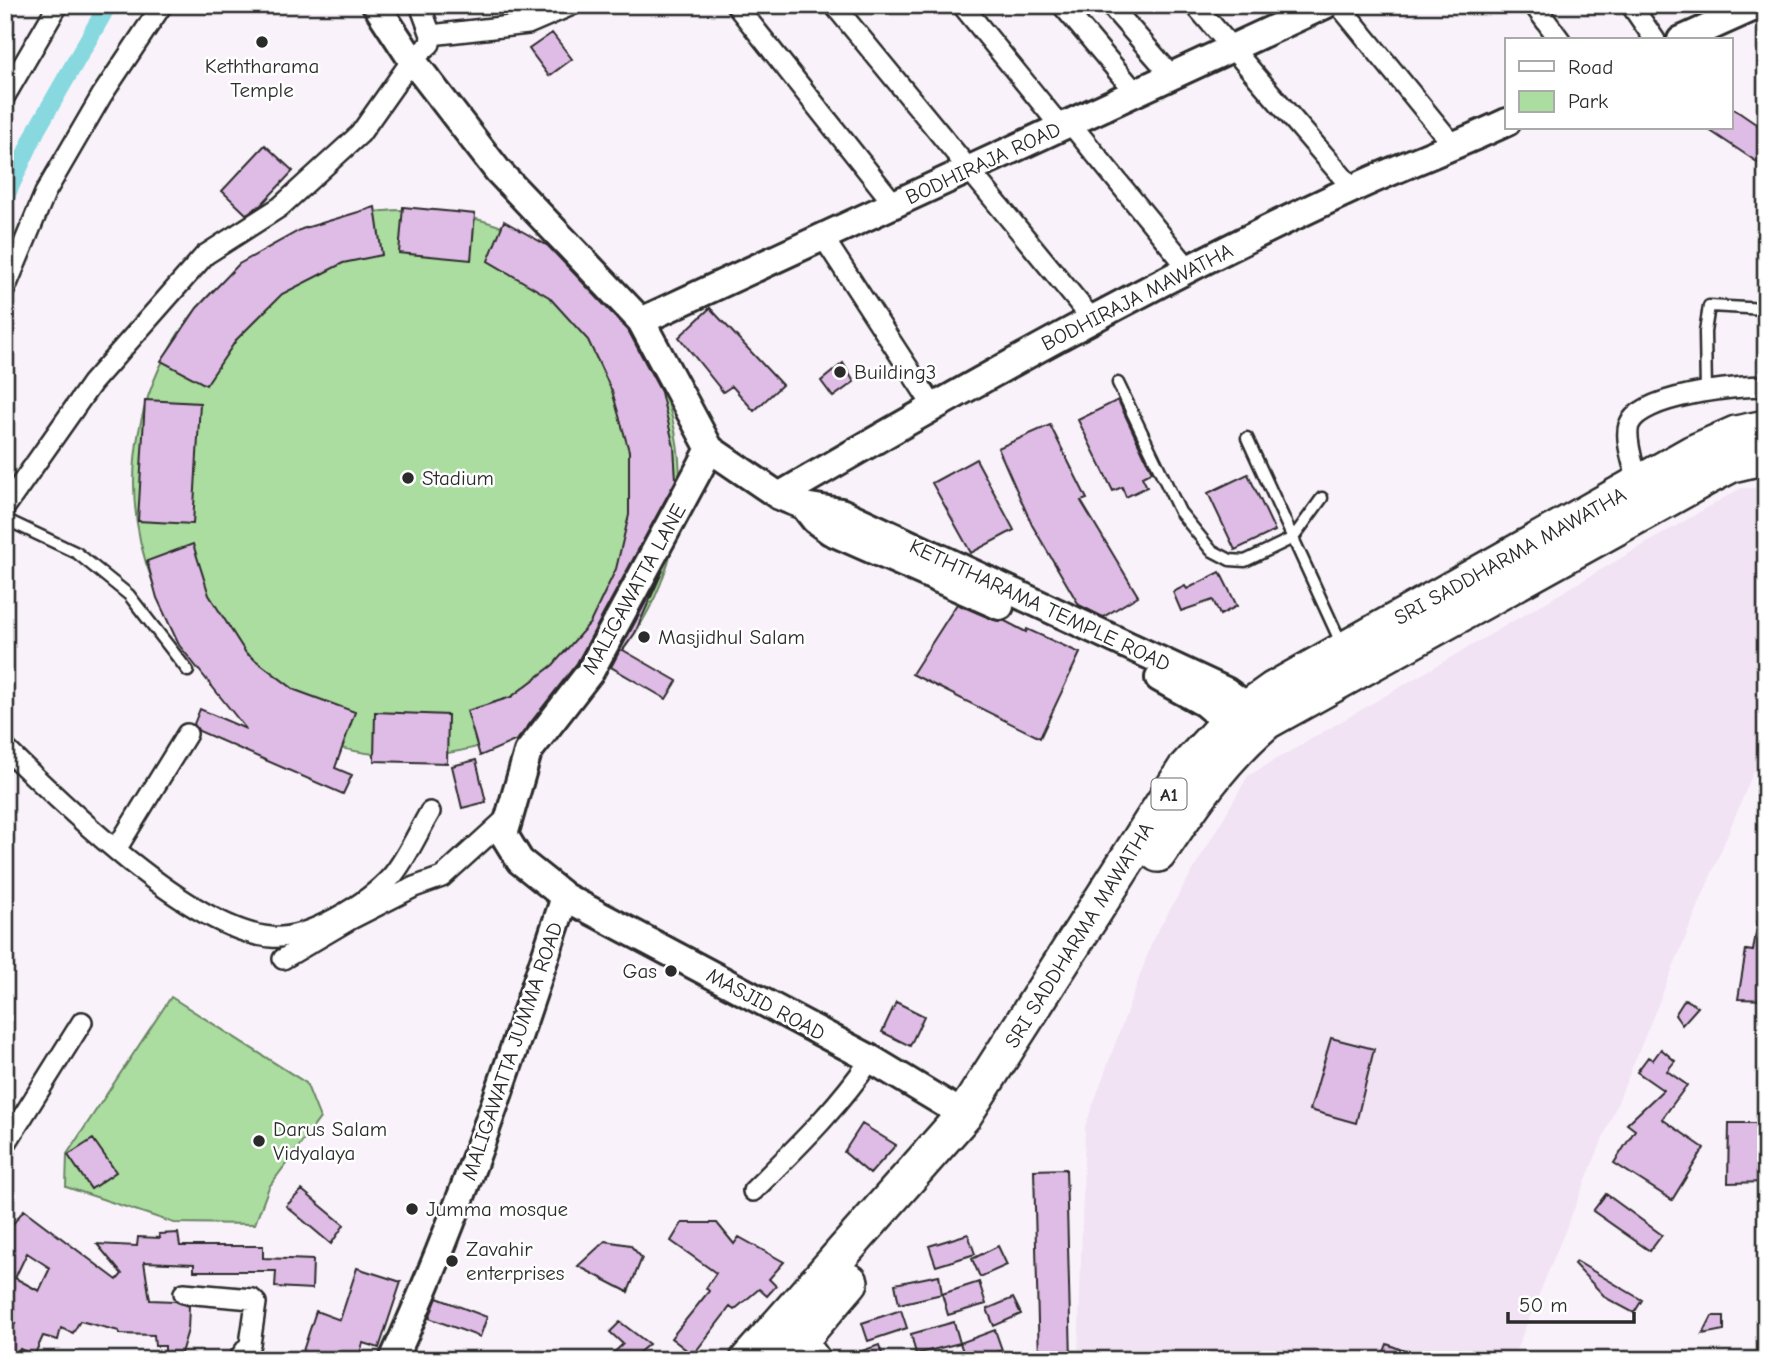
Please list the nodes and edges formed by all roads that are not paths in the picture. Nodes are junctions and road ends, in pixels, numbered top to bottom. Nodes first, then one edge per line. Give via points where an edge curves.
1 (58, 5) edge
2 (162, 5) edge
3 (376, 5) edge
4 (420, 5) edge
5 (572, 5) edge
6 (736, 5) edge
7 (834, 5) edge
8 (962, 5) edge
9 (1062, 5) edge
10 (1111, 5) edge
11 (1195, 5) edge
12 (1325, 5) edge
13 (1339, 5) edge
14 (1534, 5) edge
15 (1631, 5) edge
16 (1759, 5) edge
17 (431, 35) junction
18 (1559, 38) edge
19 (1654, 38) edge
20 (1685, 38) edge
21 (1231, 48) junction
22 (412, 60) junction
23 (1172, 76) junction
24 (1136, 93) junction
25 (5, 96) edge
26 (1505, 122) edge
27 (1065, 125) junction
28 (1454, 146) junction
29 (967, 171) junction
30 (1353, 188) junction
31 (894, 204) junction
32 (823, 237) junction
33 (1189, 269) junction
34 (5, 289) edge
35 (1766, 309) edge
36 (1093, 319) junction
37 (641, 321) junction
38 (1118, 383) dead end
39 (1766, 386) edge
40 (1706, 393) junction
41 (933, 406) junction
42 (1766, 428) edge
43 (1247, 438) dead end
44 (710, 449) junction
45 (1766, 456) edge
46 (1638, 484) junction
47 (779, 496) junction
48 (1322, 498) dead end
49 (5, 507) edge
50 (5, 519) edge
51 (1293, 538) junction
52 (1344, 649) junction
53 (188, 671) dead end
54 (1248, 722) junction
55 (187, 734) dead end
56 (5, 748) edge
57 (429, 812) dead end
58 (510, 815) junction
59 (117, 848) junction
60 (565, 897) junction
61 (283, 959) dead end
62 (82, 1021) dead end
63 (870, 1059) junction
64 (964, 1115) junction
65 (5, 1145) edge
66 (753, 1191) dead end
67 (184, 1293) dead end
68 (803, 1351) edge
69 (238, 1360) edge
70 (393, 1360) edge
71 (748, 1360) edge

1 - 25 street
2 - 34 street via 45,193
3 - 22 street, KETHTHARAMA TEMPLE ROAD
4 - 17 street
5 - 17 street via 528,24
6 - 31 street
7 - 29 street
8 - 27 street
9 - 24 street
10 - 23 street
11 - 21 street
12 - 21 street, BODHIRAJA ROAD
13 - 28 street
14 - 18 street
15 - 19 street
16 - 20 street
17 - 22 street via 429,44
21 - 23 street, BODHIRAJA ROAD
21 - 30 street
22 - 37 street, KETHTHARAMA TEMPLE ROAD via 498,171
22 - 49 street via 350,143 280,207 205,256 92,383
23 - 24 street, BODHIRAJA ROAD
24 - 27 street, BODHIRAJA ROAD
26 - 28 street, BODHIRAJA MAWATHA
27 - 29 street, BODHIRAJA ROAD
27 - 33 street
28 - 30 street, BODHIRAJA MAWATHA
29 - 31 street, BODHIRAJA ROAD
29 - 36 street
30 - 33 street, BODHIRAJA MAWATHA
31 - 32 street, BODHIRAJA ROAD
32 - 37 street, BODHIRAJA ROAD
32 - 41 street
33 - 36 street, BODHIRAJA MAWATHA
35 - 40 lane via 1709,306
36 - 41 street, BODHIRAJA MAWATHA
37 - 44 street, KETHTHARAMA TEMPLE ROAD
38 - 51 lane via 1180,512 1211,550 1230,560 1245,561
39 - 40 street
40 - 46 street via 1652,404 1630,422
41 - 47 street, BODHIRAJA MAWATHA
42 - 46 highway, SRI SADDHARMA MAWATHA / A1 via 1723,439
43 - 51 lane
44 - 47 street, KETHTHARAMA TEMPLE ROAD
44 - 58 street, MALIGAWATTA LANE via 590,672 528,752
45 - 54 highway, SRI SADDHARMA MAWATHA / A1 via 1732,464
46 - 52 highway, SRI SADDHARMA MAWATHA / A1
47 - 54 street, KETHTHARAMA TEMPLE ROAD via 841,512 921,561 1079,633
48 - 51 lane
50 - 53 lane via 77,553 129,595
51 - 52 lane
52 - 54 highway, SRI SADDHARMA MAWATHA / A1
54 - 64 highway, SRI SADDHARMA MAWATHA / A1 via 1180,777
54 - 68 highway, SRI SADDHARMA MAWATHA / A1 via 982,1127
55 - 59 street
56 - 59 street via 62,804
57 - 59 street via 392,875 351,910 303,932 271,937 220,923 146,874
58 - 60 street, MALIGAWATTA LANE via 504,835 520,861
58 - 61 street via 442,877 351,919
60 - 63 street, MASJID ROAD
60 - 70 street, MALIGAWATTA JUMMA ROAD via 430,1279
62 - 65 street
63 - 64 street, MASJID ROAD
63 - 66 street via 847,1094
64 - 71 highway, SRI SADDHARMA MAWATHA / A1
67 - 69 street via 256,1303 250,1343

